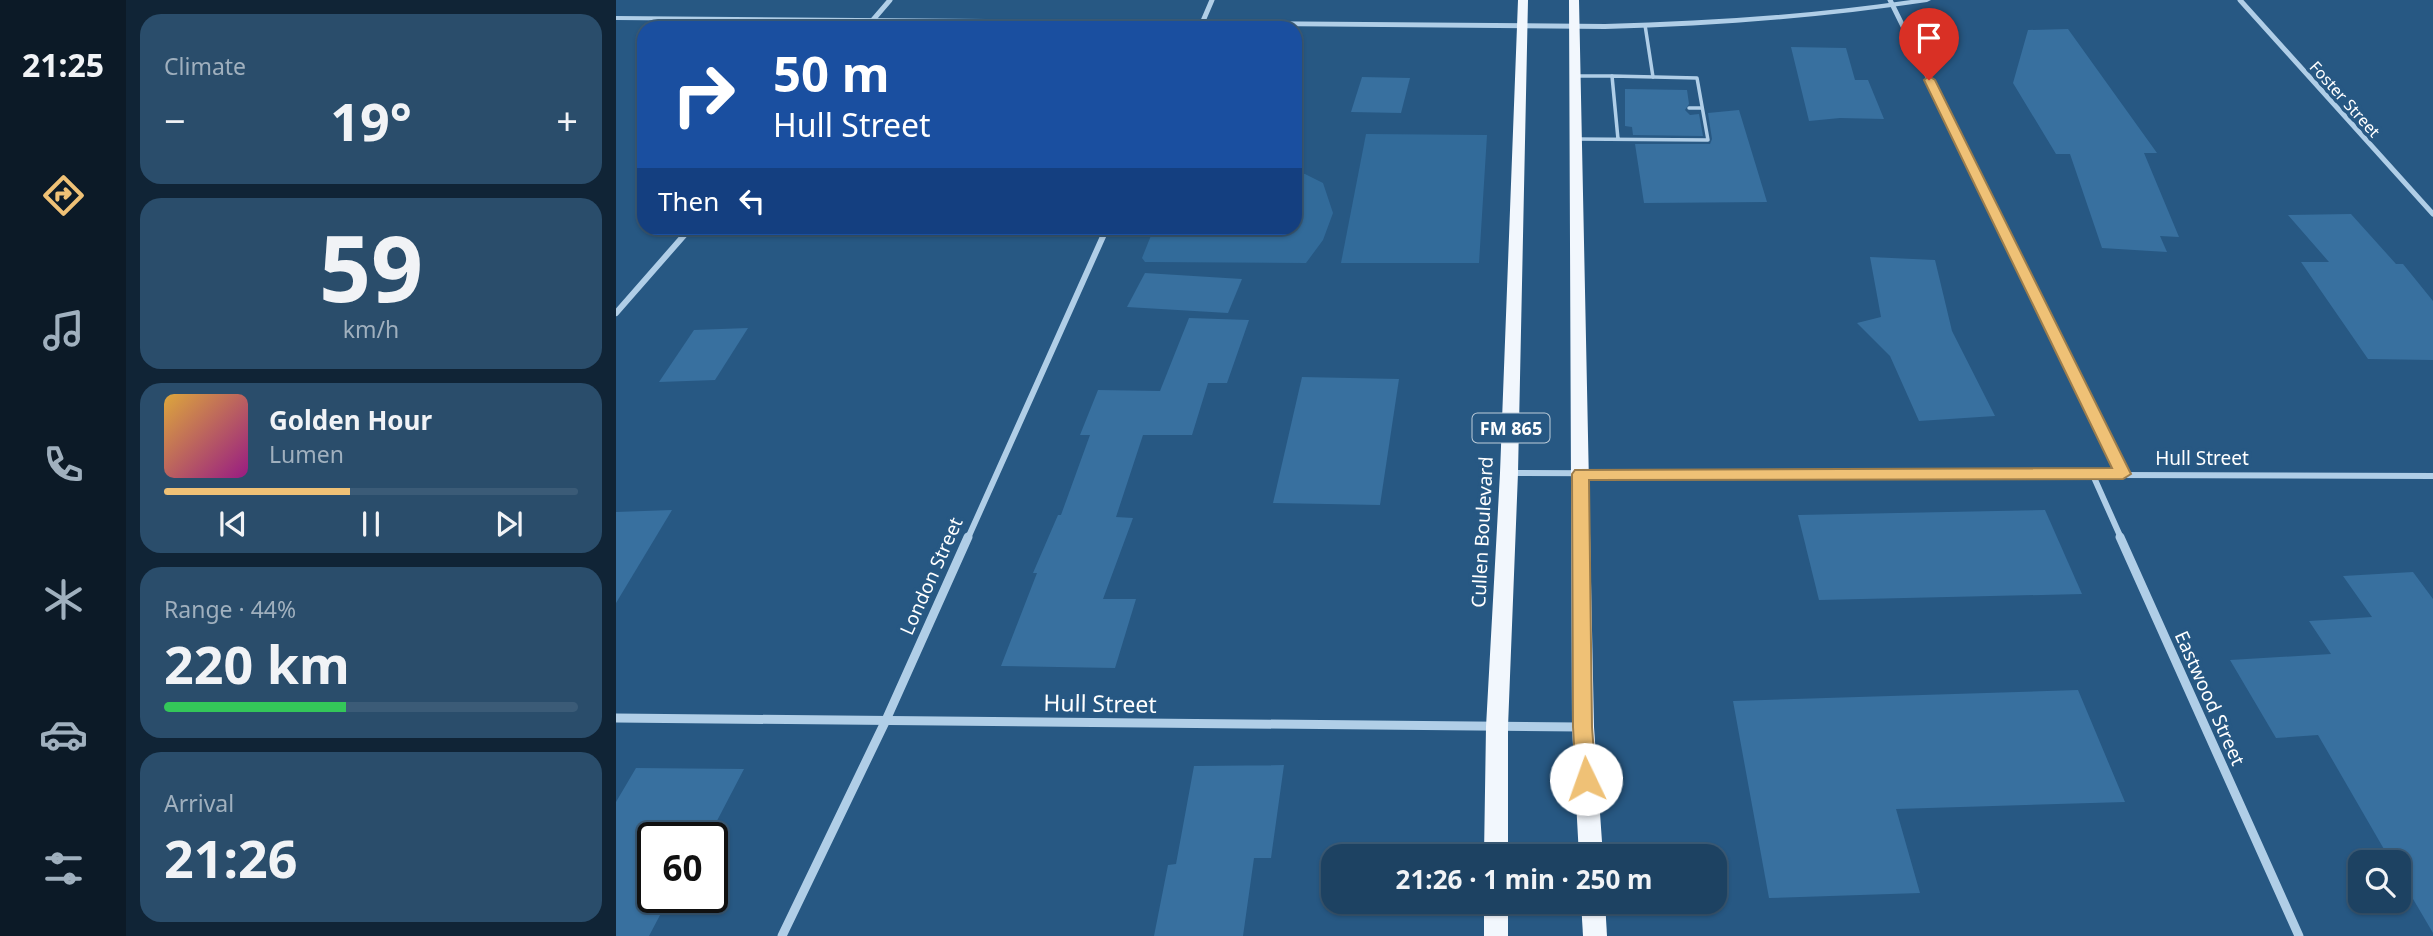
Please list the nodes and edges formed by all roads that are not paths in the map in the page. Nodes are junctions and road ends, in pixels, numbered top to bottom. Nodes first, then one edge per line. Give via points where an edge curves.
1 (890, 0) edge
2 (1212, 0) edge
3 (1523, 0) edge
4 (1574, 0) edge
5 (1927, 0) edge
6 (2240, 0) edge
7 (1891, 3) edge
8 (616, 18) edge
9 (873, 19) junction
10 (982, 21) edge
11 (1203, 21) edge
12 (1645, 25) junction
13 (1302, 26) edge
14 (1576, 27) junction
15 (1522, 28) junction
16 (1576, 76) junction
17 (1612, 76) junction
18 (1653, 77) junction
19 (1615, 106) junction
20 (1625, 106) dead end
21 (1689, 108) dead end
22 (1702, 108) junction
23 (1576, 139) junction
24 (1618, 139) junction
25 (2433, 214) edge
26 (685, 235) edge
27 (1104, 235) edge
28 (616, 313) edge
29 (1509, 472) junction
30 (2092, 473) junction
31 (1580, 474) junction
32 (2123, 474) junction
33 (2433, 476) edge
34 (616, 718) edge
35 (886, 720) junction
36 (1497, 727) junction
37 (1583, 727) junction
38 (1496, 844) edge
39 (1590, 844) edge
40 (1496, 914) edge
41 (1594, 914) edge
42 (782, 936) edge
43 (1496, 936) edge
44 (1595, 936) edge
45 (2299, 936) edge

1 - 9 street
2 - 11 street
3 - 15 main road, Cullen Boulevard / FM 865
4 - 14 main road
5 - 7 street
6 - 25 street, Foster Street
7 - 12 street via 1814,16
7 - 32 street
8 - 9 street
9 - 10 street
12 - 14 street
12 - 18 lane
13 - 15 street
14 - 15 street
14 - 16 main road
15 - 29 main road, Cullen Boulevard / FM 865
16 - 17 lane
16 - 23 main road
17 - 18 lane
17 - 19 lane
18 - 22 lane via 1696,78
19 - 20 lane
19 - 24 lane
21 - 22 lane
22 - 24 lane via 1708,140
23 - 24 lane
23 - 31 main road
26 - 28 street
27 - 35 street, London Street
29 - 31 street, Hull Street
29 - 36 main road, Cullen Boulevard / FM 865
30 - 31 street, Hull Street
30 - 32 street, Hull Street
30 - 45 street, Eastwood Street
31 - 37 main road
32 - 33 street, Hull Street
34 - 35 street, Hull Street
35 - 36 street, Hull Street
35 - 42 street, London Street
36 - 37 street, Hull Street
36 - 38 main road, Cullen Boulevard / FM 865
37 - 39 main road
40 - 43 main road
41 - 44 main road

